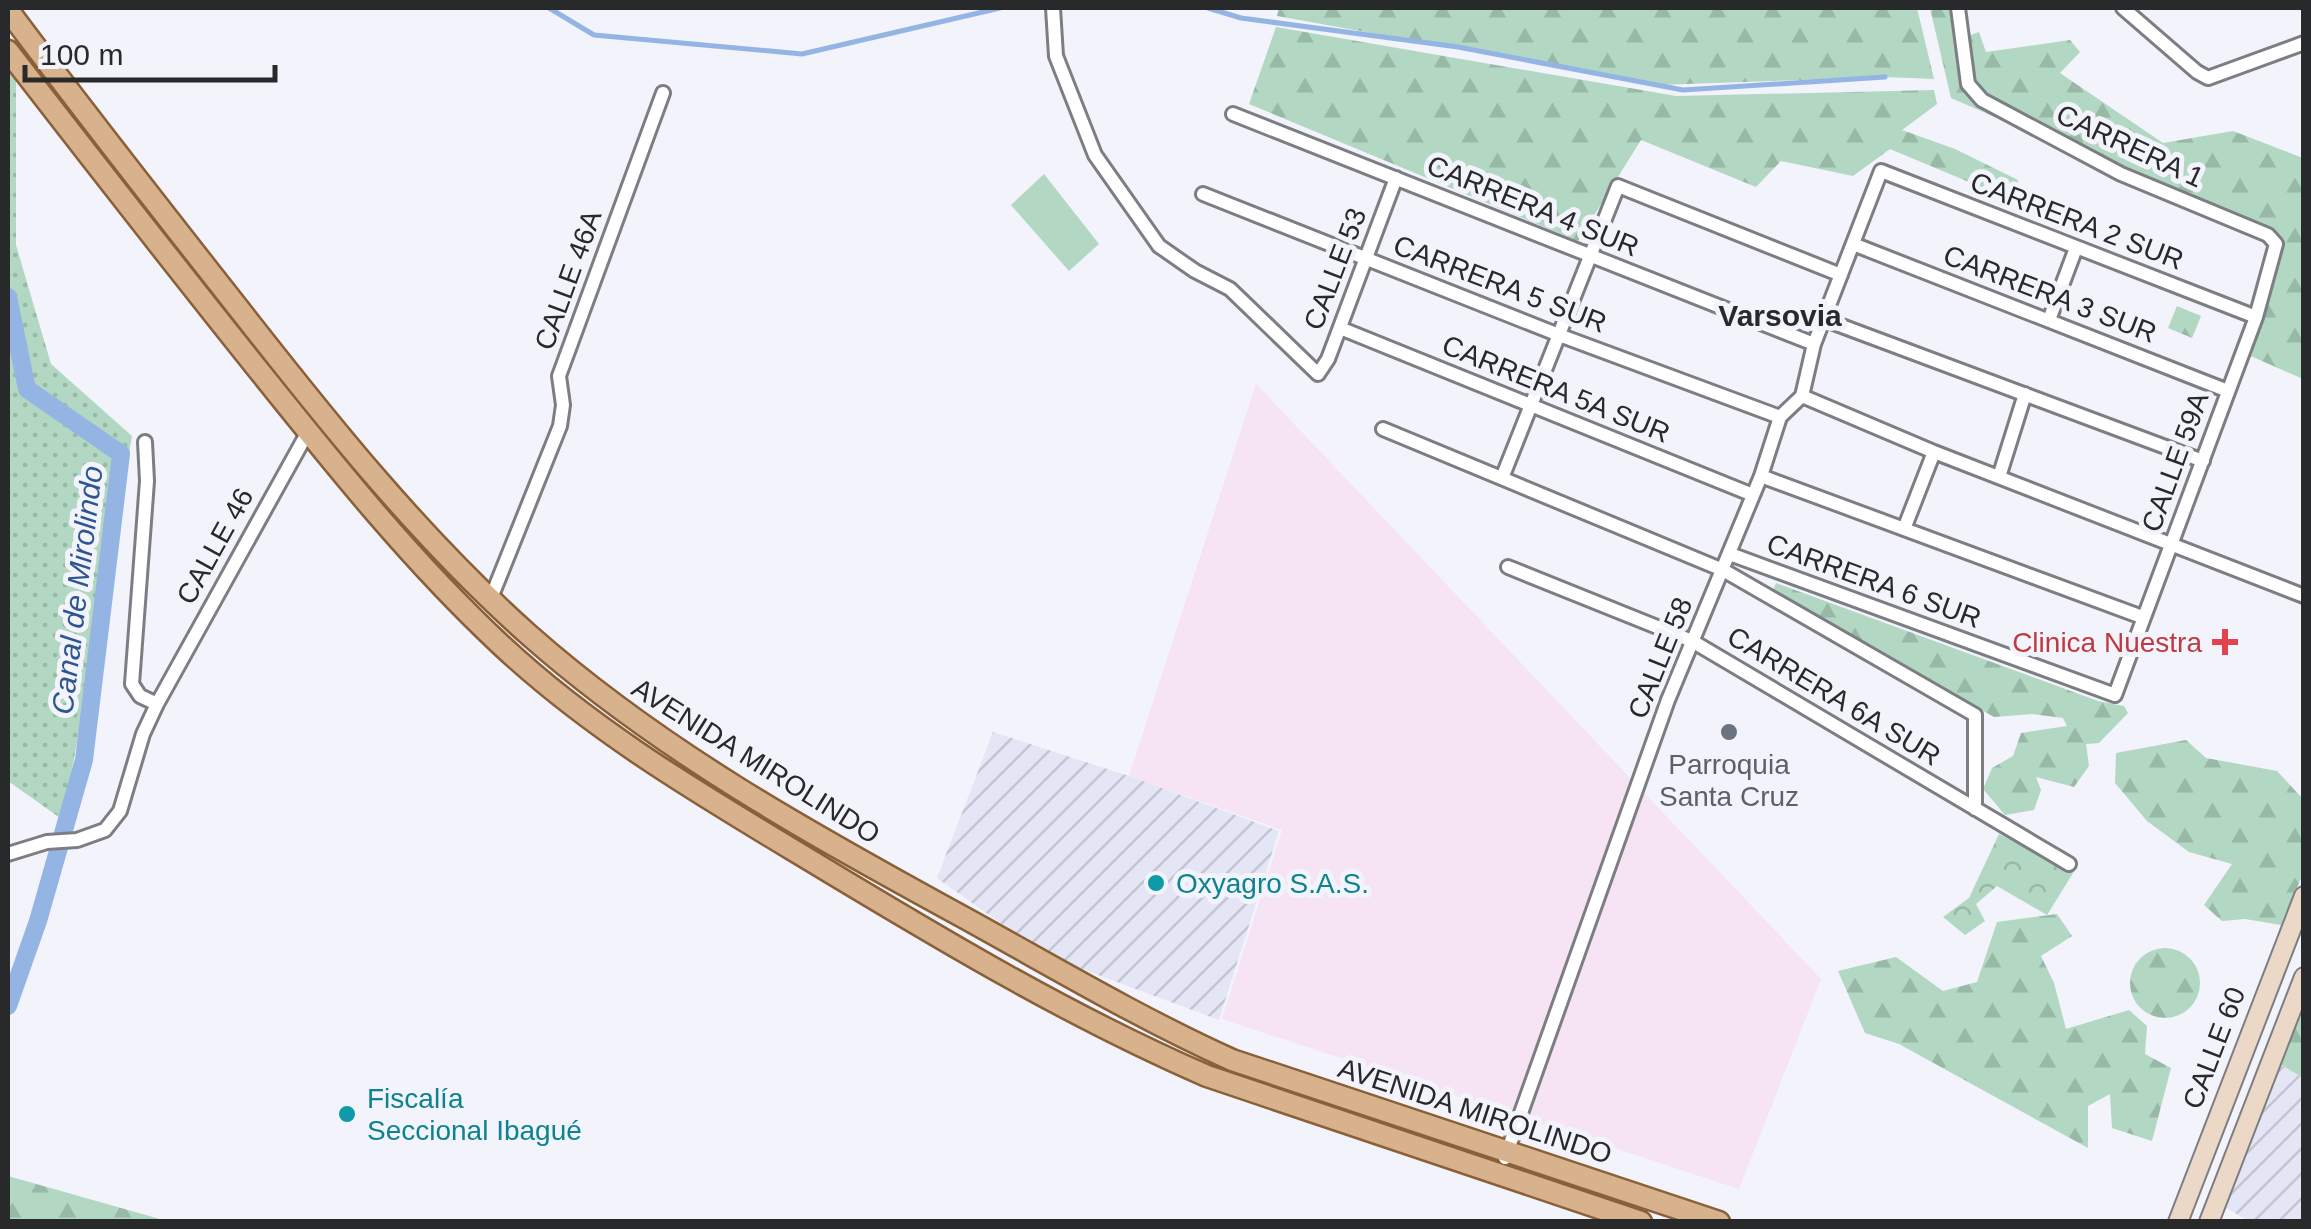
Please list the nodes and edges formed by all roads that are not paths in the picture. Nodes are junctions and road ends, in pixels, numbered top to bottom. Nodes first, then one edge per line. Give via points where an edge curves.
1 (1053, 8) edge
2 (1958, 8) edge
3 (2122, 8) edge
4 (8, 10) edge
5 (2304, 43) edge
6 (8, 50) edge
7 (663, 92) dead end
8 (1233, 114) dead end
9 (1396, 178) junction
10 (1203, 194) dead end
11 (1852, 244) junction
12 (2276, 244) joint
13 (2076, 248) junction
14 (1590, 255) junction
15 (1366, 258) junction
16 (1840, 274) junction
17 (2256, 317) junction
18 (1823, 319) junction
19 (2048, 320) junction
20 (1340, 328) junction
21 (1559, 335) junction
22 (1814, 344) junction
23 (2228, 390) junction
24 (2024, 394) junction
25 (1802, 396) junction
26 (1531, 405) junction
27 (1780, 416) junction
28 (316, 424) junction
29 (1384, 429) dead end
30 (145, 442) dead end
31 (1934, 452) junction
32 (2203, 460) junction
33 (1761, 476) junction
34 (1998, 477) junction
35 (1502, 478) junction
36 (1753, 495) junction
37 (1904, 529) junction
38 (2172, 544) junction
39 (1730, 554) junction
40 (1508, 567) dead end
41 (1723, 570) junction
42 (2304, 596) edge
43 (491, 598) junction
44 (2142, 617) junction
45 (1692, 641) junction
46 (2114, 695) joint
47 (157, 704) junction
48 (1976, 809) junction
49 (8, 854) edge
50 (2070, 864) dead end
51 (2304, 896) edge
52 (2304, 976) edge
53 (1508, 1150) junction
54 (1500, 1173) junction
55 (1640, 1222) edge
56 (1719, 1222) edge
57 (2178, 1222) edge
58 (2209, 1222) edge

1 - 20 street, CALLE 53 via 1056,56 1095,155 1159,246 1230,288 1318,374
2 - 12 street, CARRERA 1 via 1968,84 1982,100 2121,174
3 - 5 street via 2208,78
4 - 28 main road, AVENIDA MIROLINDO
6 - 28 main road, AVENIDA MIROLINDO via 239,346
7 - 43 street, CALLE 46A via 559,376 560,426
8 - 9 street, CARRERA 4 SUR
9 - 14 street, CARRERA 4 SUR
9 - 15 street, CALLE 53
10 - 15 street, CARRERA 5 SUR
11 - 13 street, CARRERA 2 SUR via 1881,171
11 - 16 street
11 - 19 street, CARRERA 3 SUR
12 - 17 street, CALLE 59A
13 - 17 street, CARRERA 2 SUR
13 - 19 street
14 - 16 street via 1618,186
14 - 21 street
14 - 22 street, CARRERA 4 SUR
15 - 20 street, CALLE 53
15 - 21 street, CARRERA 5 SUR
16 - 18 street
17 - 23 street, CALLE 59A
18 - 22 street
18 - 24 street
19 - 23 street, CARRERA 3 SUR
20 - 26 street, CARRERA 5A SUR
21 - 26 street
21 - 27 street, CARRERA 5 SUR
22 - 25 street
23 - 32 street, CALLE 59A
24 - 32 street
24 - 34 street
25 - 27 street
25 - 31 street
26 - 35 street
26 - 36 street, CARRERA 5A SUR
27 - 33 street, CALLE 58
28 - 43 main road, AVENIDA MIROLINDO
28 - 47 street, CALLE 46
28 - 54 main road, AVENIDA MIROLINDO via 411,553 498,642 618,742 954,948 1153,1052
29 - 35 street, CARRERA 6 SUR
30 - 47 street via 132,684
31 - 34 street
31 - 37 street
32 - 38 street, CALLE 59A
33 - 36 street, CALLE 58
33 - 37 street
34 - 38 street
35 - 41 street, CARRERA 6 SUR
36 - 39 street, CALLE 58
37 - 44 street
38 - 42 street
38 - 44 street, CALLE 59A
39 - 41 street, CALLE 58
39 - 46 street, CARRERA 6 SUR
40 - 45 street, CARRERA 6A SUR
41 - 45 street, CALLE 58
41 - 48 street, CARRERA 6 SUR via 1975,715
43 - 53 main road, AVENIDA MIROLINDO via 601,694 686,756 1171,1032 1232,1060
44 - 46 street, CALLE 59A
45 - 48 street, CARRERA 6A SUR
45 - 53 street, CALLE 58
47 - 49 street, CALLE 46 via 120,812 105,830
48 - 50 street, CARRERA 6A SUR
51 - 57 main road, CALLE 60
52 - 58 main road, CALLE 60
53 - 54 street, CALLE 58
53 - 56 main road, AVENIDA MIROLINDO
54 - 55 main road, AVENIDA MIROLINDO

